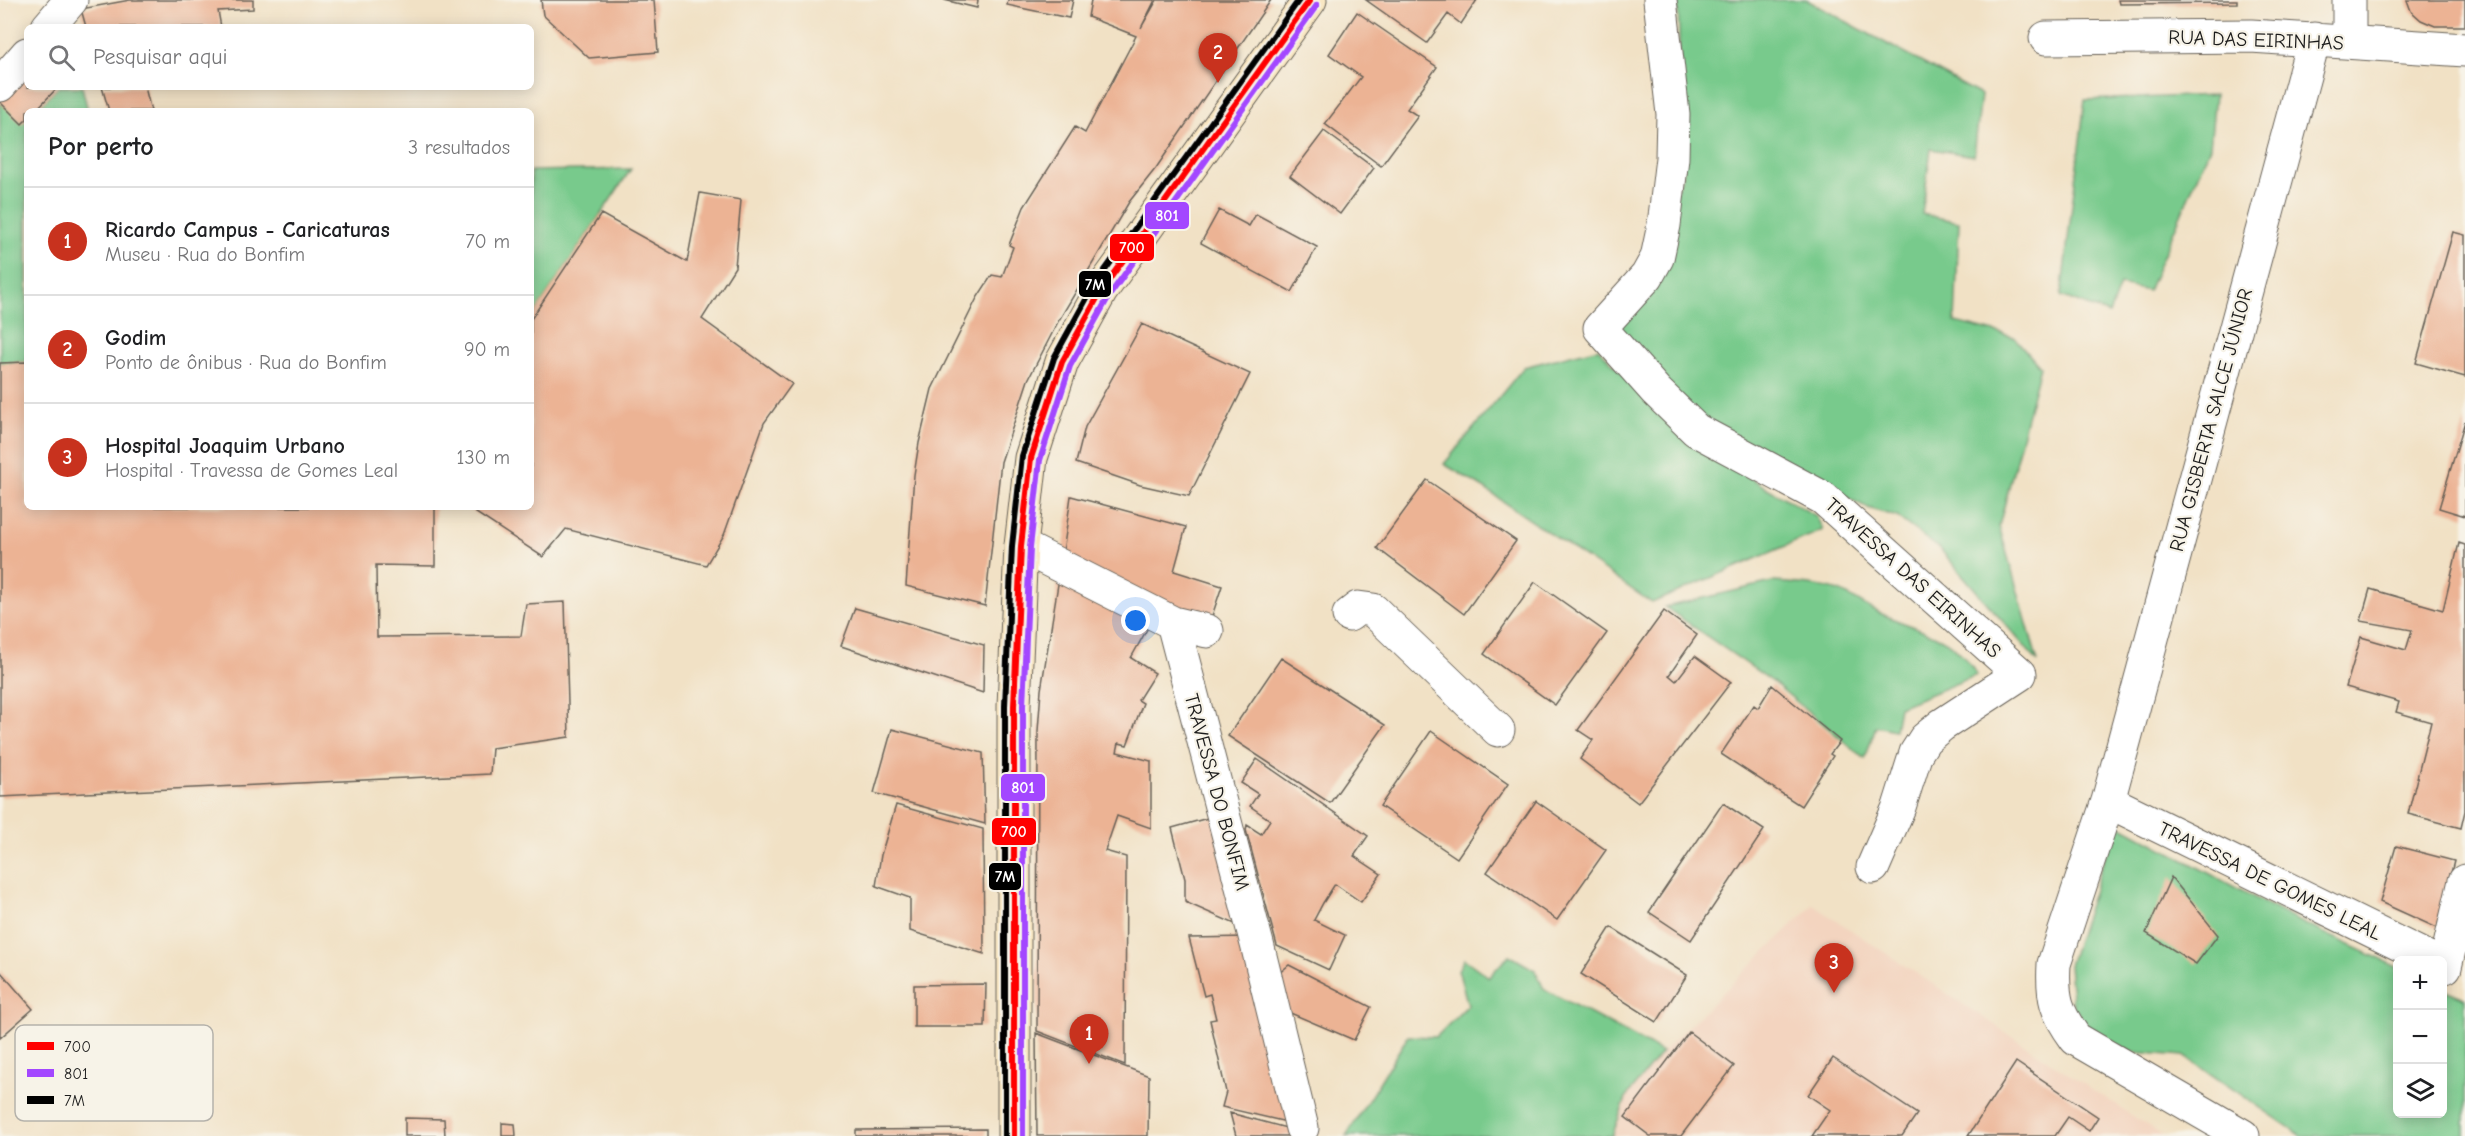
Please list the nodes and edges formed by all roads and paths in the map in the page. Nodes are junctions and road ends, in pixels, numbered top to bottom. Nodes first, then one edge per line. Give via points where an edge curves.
1 (70, 0) edge
2 (1310, 0) edge
3 (1660, 0) edge
4 (2349, 0) edge
5 (50, 24) edge
6 (2046, 38) dead end
7 (2314, 39) junction
8 (2349, 42) junction
9 (2465, 51) edge
10 (24, 57) edge
11 (0, 85) edge
12 (1021, 546) junction
13 (1349, 615) dead end
14 (1173, 623) junction
15 (1207, 630) dead end
16 (1497, 730) dead end
17 (2108, 801) junction
18 (1873, 867) dead end
19 (2465, 881) edge
20 (2422, 956) edge
21 (2447, 963) edge
22 (1302, 1128) dead end
23 (1014, 1136) edge
24 (2243, 1136) edge

1 - 5 street
2 - 12 main road via 1101,291 1062,362 1031,458
3 - 18 street, TRAVESSA DAS EIRINHAS via 1673,114 1664,225 1657,258 1647,276 1600,328 1696,430 1823,498 2020,674 1925,739 1916,753 1899,807
4 - 8 street
6 - 7 street, RUA DAS EIRINHAS
7 - 8 street, RUA DAS EIRINHAS
7 - 17 street, RUA GISBERTA SALCE JÚNIOR
8 - 9 street, RUA DAS EIRINHAS
10 - 11 street
12 - 14 street
12 - 23 main road via 1014,706
13 - 16 street via 1358,608 1373,610
14 - 15 street
14 - 22 street, TRAVESSA DO BONFIM
17 - 20 street, TRAVESSA DE GOMES LEAL
17 - 24 street, RUA GISBERTA SALCE JÚNIOR via 2054,964 2054,1000 2061,1020 2076,1040
19 - 21 street

